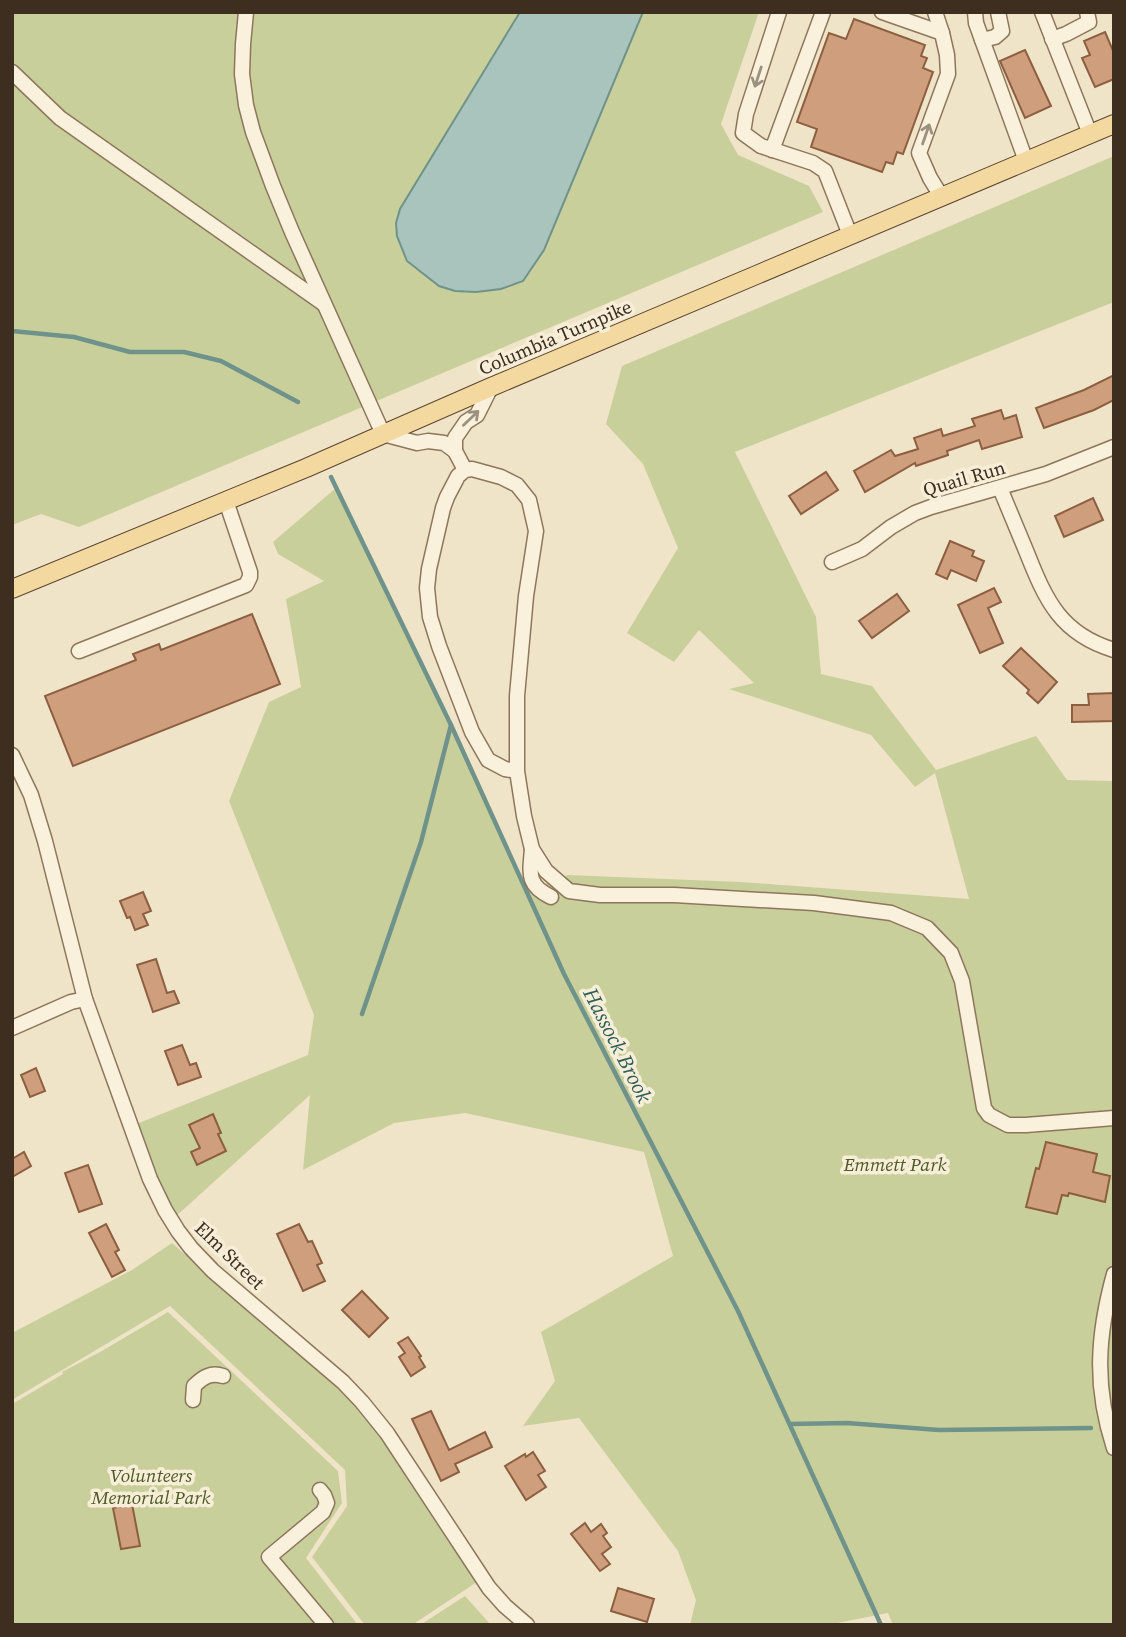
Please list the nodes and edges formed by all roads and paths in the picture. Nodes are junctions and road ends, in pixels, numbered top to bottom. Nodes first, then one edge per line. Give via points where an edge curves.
1 (246, 12) edge
2 (779, 12) edge
3 (823, 12) edge
4 (882, 12) edge
5 (935, 12) edge
6 (975, 12) edge
7 (998, 12) edge
8 (1042, 12) edge
9 (1087, 12) edge
10 (942, 33) junction
11 (1052, 39) junction
12 (982, 40) junction
13 (12, 72) edge
14 (1114, 124) edge
15 (1090, 134) junction
16 (772, 150) junction
17 (1026, 161) junction
18 (941, 196) junction
19 (850, 235) junction
20 (325, 305) junction
21 (491, 387) junction
22 (383, 434) junction
23 (1114, 447) edge
24 (455, 451) junction
25 (465, 470) junction
26 (1000, 488) junction
27 (226, 501) junction
28 (832, 562) dead end
29 (12, 589) edge
30 (1114, 650) edge
31 (79, 651) dead end
32 (12, 755) edge
33 (517, 771) junction
34 (532, 849) junction
35 (551, 897) dead end
36 (85, 999) junction
37 (12, 1028) edge
38 (1114, 1118) edge
39 (1114, 1274) edge
40 (223, 1376) dead end
41 (193, 1400) dead end
42 (1109, 1410) edge
43 (1114, 1448) edge
44 (320, 1490) dead end
45 (519, 1622) edge
46 (326, 1625) edge

1 - 20 street via 243,74 253,132
2 -> 16 street via 743,133
3 - 16 street
4 - 10 street
5 - 10 street
6 - 12 street
7 - 12 street via 1002,31
8 - 11 street
9 - 11 street via 1089,22
18 -> 10 street via 919,153 948,74
11 - 15 street
12 - 17 street
13 - 20 street via 60,118
14 - 15 main road, Columbia Turnpike
15 - 17 main road, Columbia Turnpike
16 - 19 street via 825,171
17 - 18 main road, Columbia Turnpike
18 - 19 main road, Columbia Turnpike
19 - 21 main road, Columbia Turnpike
20 - 22 street
21 - 22 main road, Columbia Turnpike
24 -> 21 street via 455,438 477,415
22 - 24 street via 417,443 444,443
22 - 27 main road, Columbia Turnpike
23 - 26 street, Quail Run
24 - 25 street
25 - 33 street via 447,497 433,548 427,588 430,617 472,732 488,760
25 - 33 street via 517,485 529,500 536,531 517,696
26 - 28 street, Quail Run via 915,513 862,549
26 - 30 street via 1052,608 1079,634
27 - 29 main road, Columbia Turnpike
27 - 31 street via 250,572 246,585
32 - 36 street, Elm Street via 38,818
33 - 34 street
34 - 35 street via 531,880
34 - 38 street via 546,871 569,891 814,903 891,913 927,928 951,953 962,981 984,1108 989,1115 1008,1125
36 - 37 street
36 - 45 street, Elm Street via 150,1179 178,1231 214,1271 362,1402 489,1588
39 - 42 street via 1100,1359 1100,1384
40 - 41 street via 199,1381
42 - 43 street
44 - 46 street via 327,1503 323,1512 269,1557

